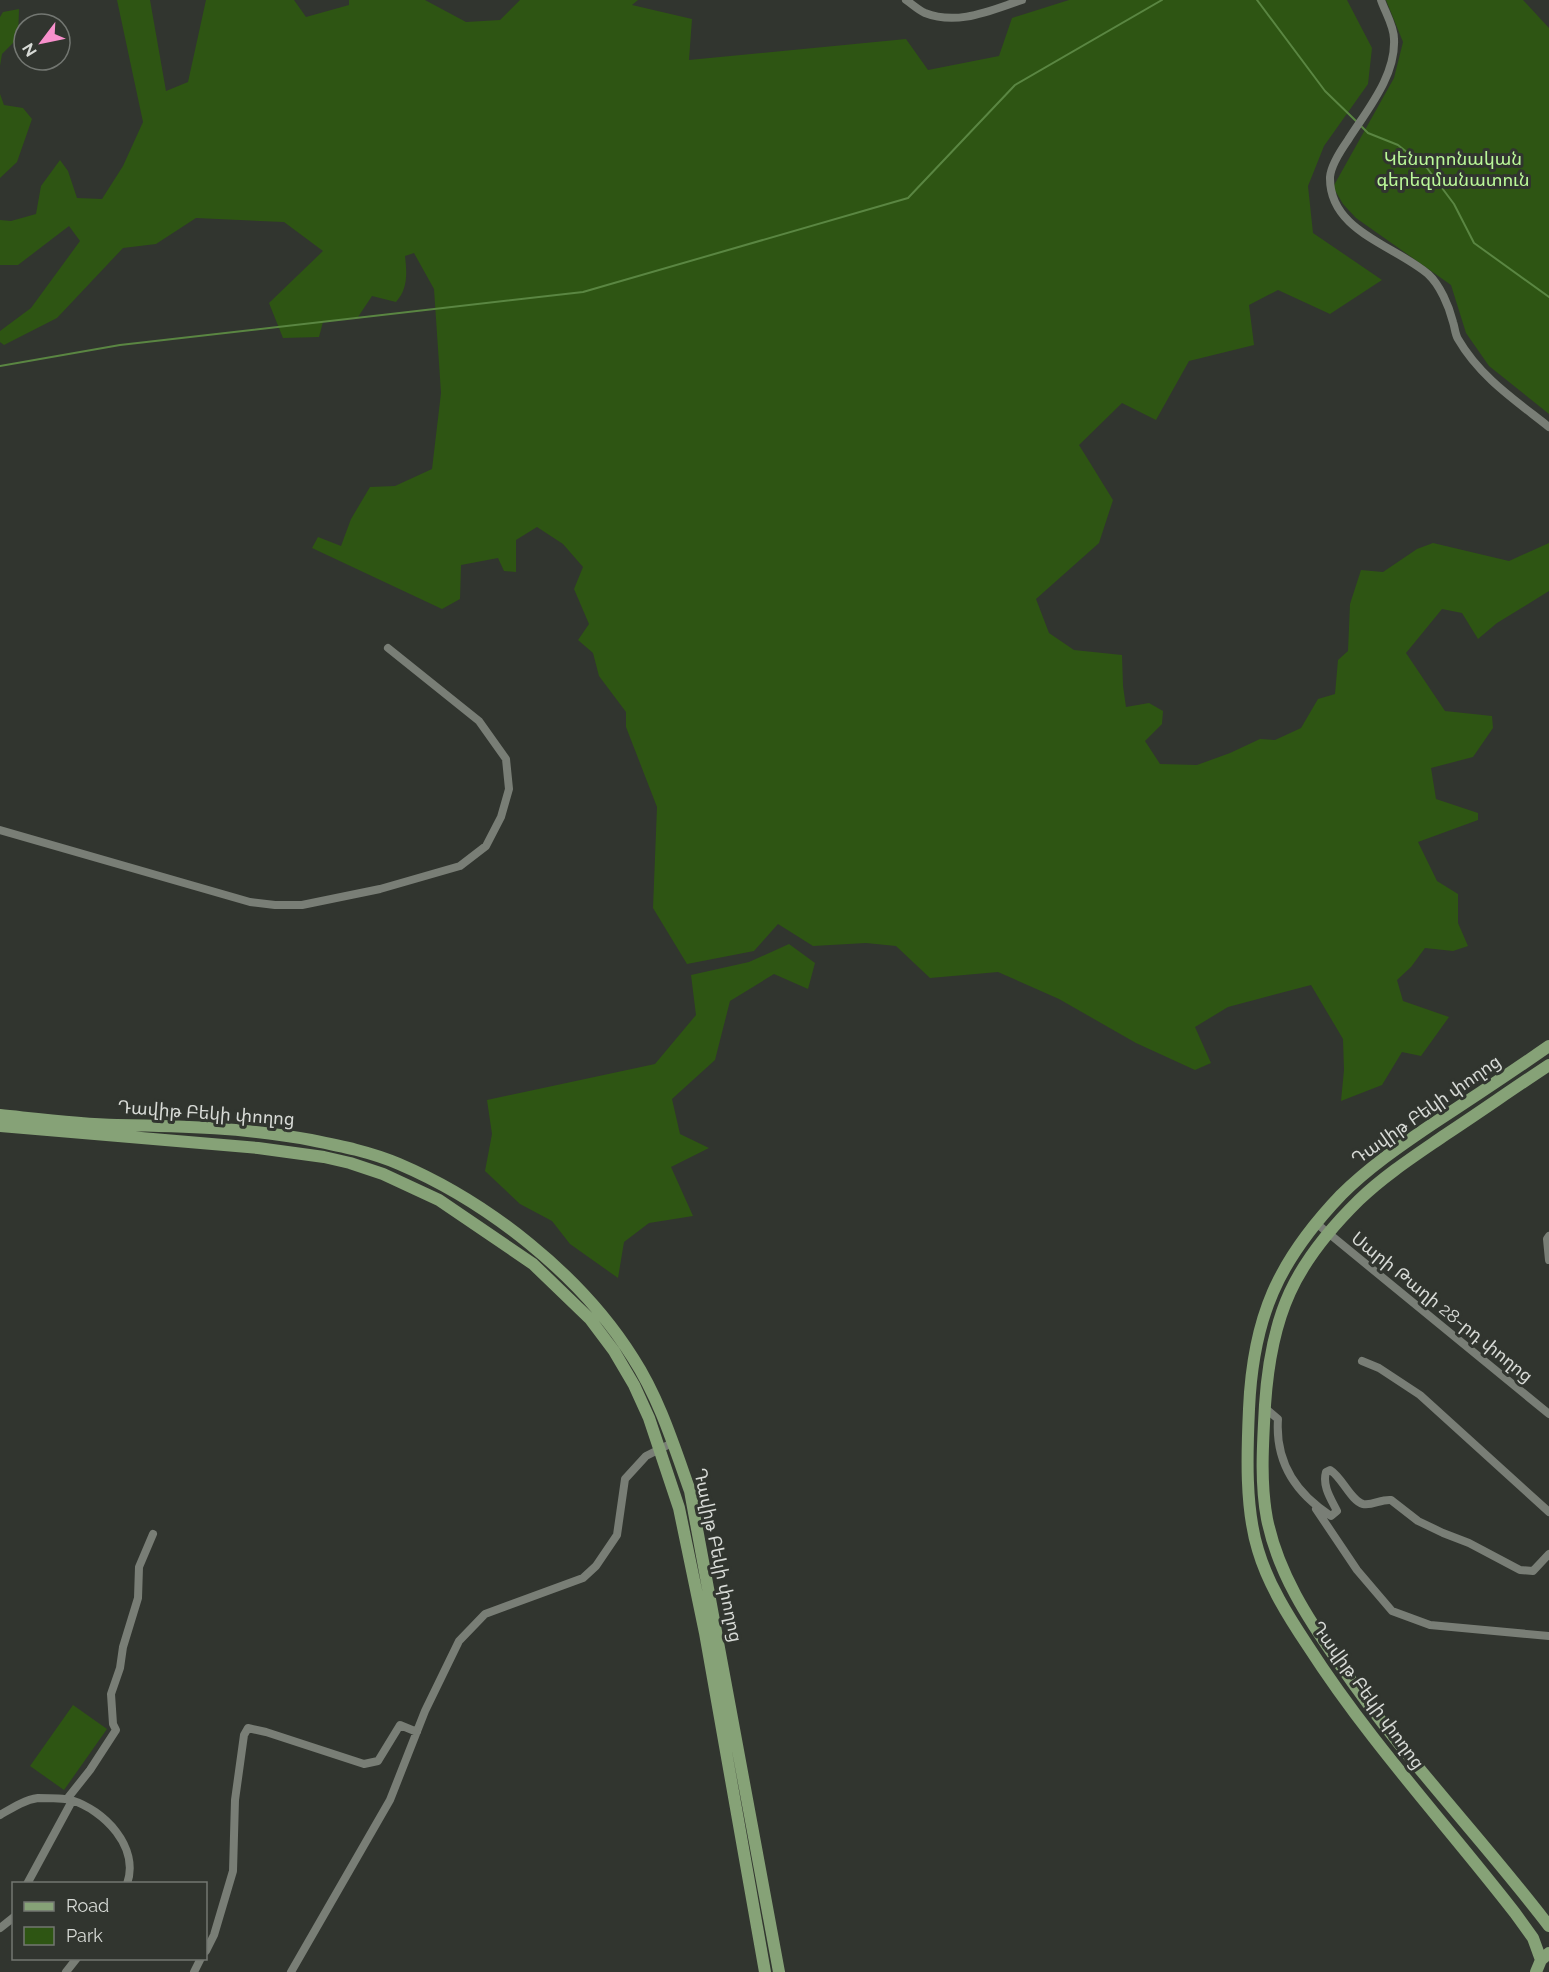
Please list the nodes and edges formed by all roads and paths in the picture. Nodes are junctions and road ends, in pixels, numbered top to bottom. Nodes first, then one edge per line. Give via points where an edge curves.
1 (906, 0) edge
2 (1022, 0) edge
3 (1381, 0) edge
4 (1549, 427) edge
5 (388, 648) dead end
6 (0, 830) edge
7 (1545, 1049) edge
8 (1549, 1064) edge
9 (0, 1115) edge
10 (126, 1124) junction
11 (0, 1126) edge
12 (211, 1128) junction
13 (126, 1138) junction
14 (210, 1145) junction
15 (1316, 1223) junction
16 (1328, 1233) junction
17 (1549, 1236) edge
18 (1548, 1259) edge
19 (1362, 1361) dead end
20 (1265, 1408) junction
21 (1549, 1414) edge
22 (674, 1442) junction
23 (660, 1448) junction
24 (1314, 1505) junction
25 (1549, 1512) edge
26 (153, 1534) dead end
27 (1549, 1554) edge
28 (1549, 1636) edge
29 (417, 1732) junction
30 (732, 1751) junction
31 (70, 1800) junction
32 (0, 1815) edge
33 (28, 1882) edge
34 (128, 1882) edge
35 (12, 1919) edge
36 (1549, 1926) edge
37 (0, 1928) edge
38 (207, 1949) edge
39 (1545, 1957) edge
40 (76, 1960) edge
41 (66, 1972) edge
42 (291, 1972) edge
43 (765, 1972) edge
44 (779, 1972) edge
45 (1536, 1972) edge

1 - 2 street via 923,13 944,18 971,16
3 - 4 street via 1394,37 1393,56 1386,80 1330,174 1332,197 1348,223 1429,275 1443,294 1456,336 1468,355 1492,383
5 - 6 street via 479,721 506,759 509,789 501,817 486,846 460,866 380,889 302,905 275,905 250,902
7 - 8 street
7 - 15 main road, Դավիթ Բեկի փողոց via 1390,1153 1358,1179
8 - 16 main road, Դավիթ Բեկի փողոց via 1382,1180
9 - 10 main road, Դավիթ Բեկի փողոց
10 - 12 main road, Դավիթ Բեկի փողոց
10 - 13 main road via 121,1130
11 - 13 main road, Դավիթ Բեկի փողոց
12 - 14 main road via 220,1134 219,1140
12 - 22 main road, Դավիթ Բեկի փողոց via 310,1140 383,1158 426,1177 496,1218 594,1306 633,1357
13 - 14 main road, Դավիթ Բեկի փողոց
14 - 23 main road, Դավիթ Բեկի փողոց via 324,1157 383,1174 440,1200 509,1246 534,1264 590,1319 625,1369
15 - 16 street, Սարի Թաղի 28-րդ փողոց
15 - 39 main road, Դավիթ Բեկի փողոց via 1275,1285 1256,1342 1250,1383 1249,1458 1251,1519 1257,1549 1280,1601 1316,1658
16 - 20 main road, Դավիթ Բեկի փողոց via 1287,1295 1272,1345
16 - 21 street, Սարի Թաղի 28-րդ փողոց
17 - 18 street
19 - 25 street via 1420,1395
20 - 24 street via 1278,1419 1280,1454 1288,1473
20 - 36 main road, Դավիթ Բեկի փողոց via 1266,1517 1287,1579 1326,1645 1398,1743
22 - 23 street
22 - 30 main road, Դավիթ Բեկի փողոց via 690,1491
23 - 29 street via 646,1456 625,1479 617,1535 596,1566 583,1578 485,1614 459,1641
23 - 30 main road, Դավիթ Բեկի փողոց via 679,1508
24 - 27 street via 1331,1516 1337,1511 1326,1489 1324,1478 1329,1470 1339,1476 1358,1502 1391,1500 1418,1521 1520,1570 1533,1571
24 - 28 street via 1346,1556 1392,1611 1430,1625
26 - 31 street via 139,1567 138,1598 111,1694 116,1730
29 - 38 street via 400,1725 378,1761 364,1764 248,1728 235,1800 234,1871
29 - 42 street via 390,1800
30 - 43 main road, Դավիթ Բեկի փողոց
30 - 44 main road, Դավիթ Բեկի փողոց
31 - 32 street via 38,1798
31 - 33 street
31 - 34 street via 96,1811 118,1834 128,1851 131,1873
35 - 37 street
39 - 45 main road, Դավիթ Բեկի փողոց
40 - 41 street

